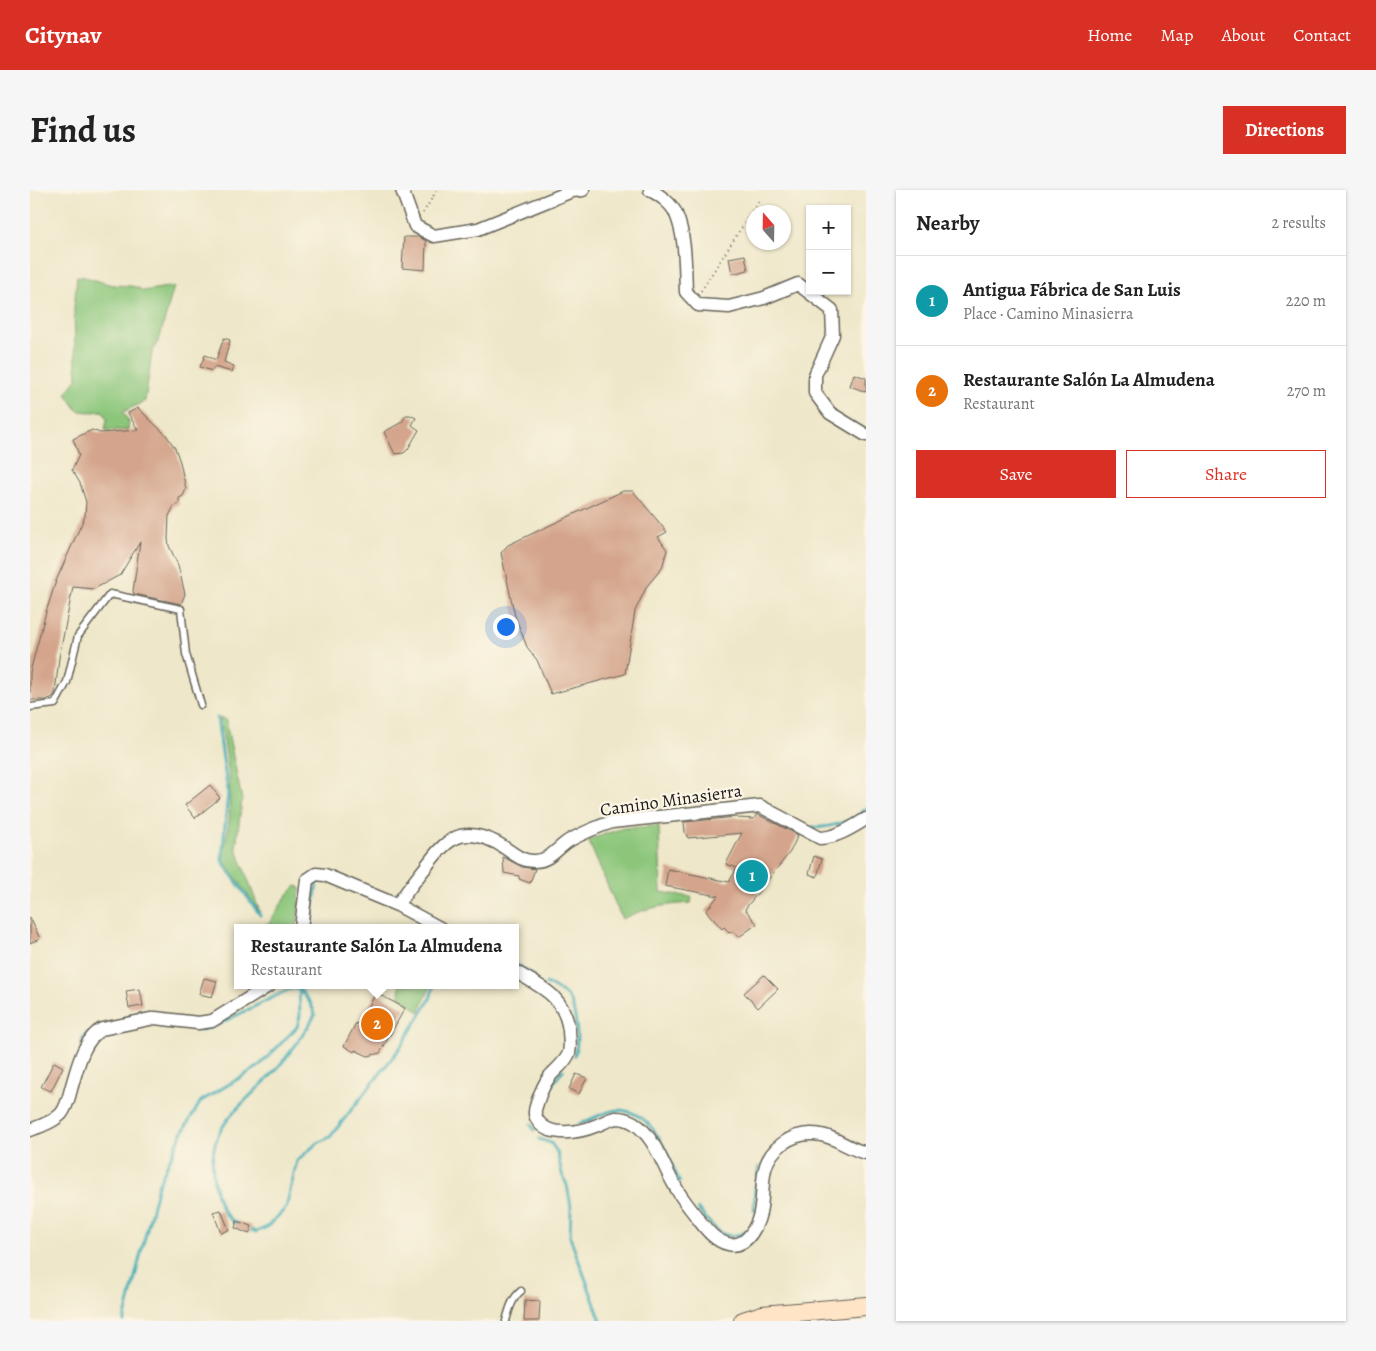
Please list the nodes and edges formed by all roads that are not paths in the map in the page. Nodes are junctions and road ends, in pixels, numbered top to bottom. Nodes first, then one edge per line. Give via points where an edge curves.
1 (402, 190) edge
2 (582, 190) edge
3 (650, 190) edge
4 (866, 435) edge
5 (201, 705) dead end
6 (30, 707) edge
7 (866, 819) edge
8 (397, 905) junction
9 (302, 924) edge
10 (433, 924) edge
11 (519, 974) edge
12 (264, 989) edge
13 (30, 1130) edge
14 (866, 1153) edge
15 (521, 1291) dead end
16 (866, 1306) edge
17 (506, 1321) edge
18 (743, 1321) edge

1 - 2 street via 415,226 434,236 478,230 572,191
3 - 4 street via 660,195 676,212 684,249 686,292 698,305 728,307 764,298 798,284 832,310 833,335 815,375 815,393 830,413
5 - 6 lane via 186,654 181,609 110,594 78,636 67,682 55,704
7 - 8 street, Camino Minasierra via 828,838 820,838 760,806 612,822 568,841 547,858 534,862 522,859 487,838 460,836 439,849
8 - 9 street via 316,874 307,880
8 - 10 street
11 - 14 street via 554,996 563,1009 568,1028 569,1054 542,1088 536,1105 535,1114 542,1126 571,1132 615,1118 633,1123 653,1144 678,1192 707,1230 727,1244 736,1244 751,1235 761,1208 765,1168 782,1143 803,1135 824,1135
12 - 13 street via 212,1022 198,1024 155,1018 95,1033 90,1038 61,1114
15 - 17 lane via 511,1305
16 - 18 main road via 762,1315

